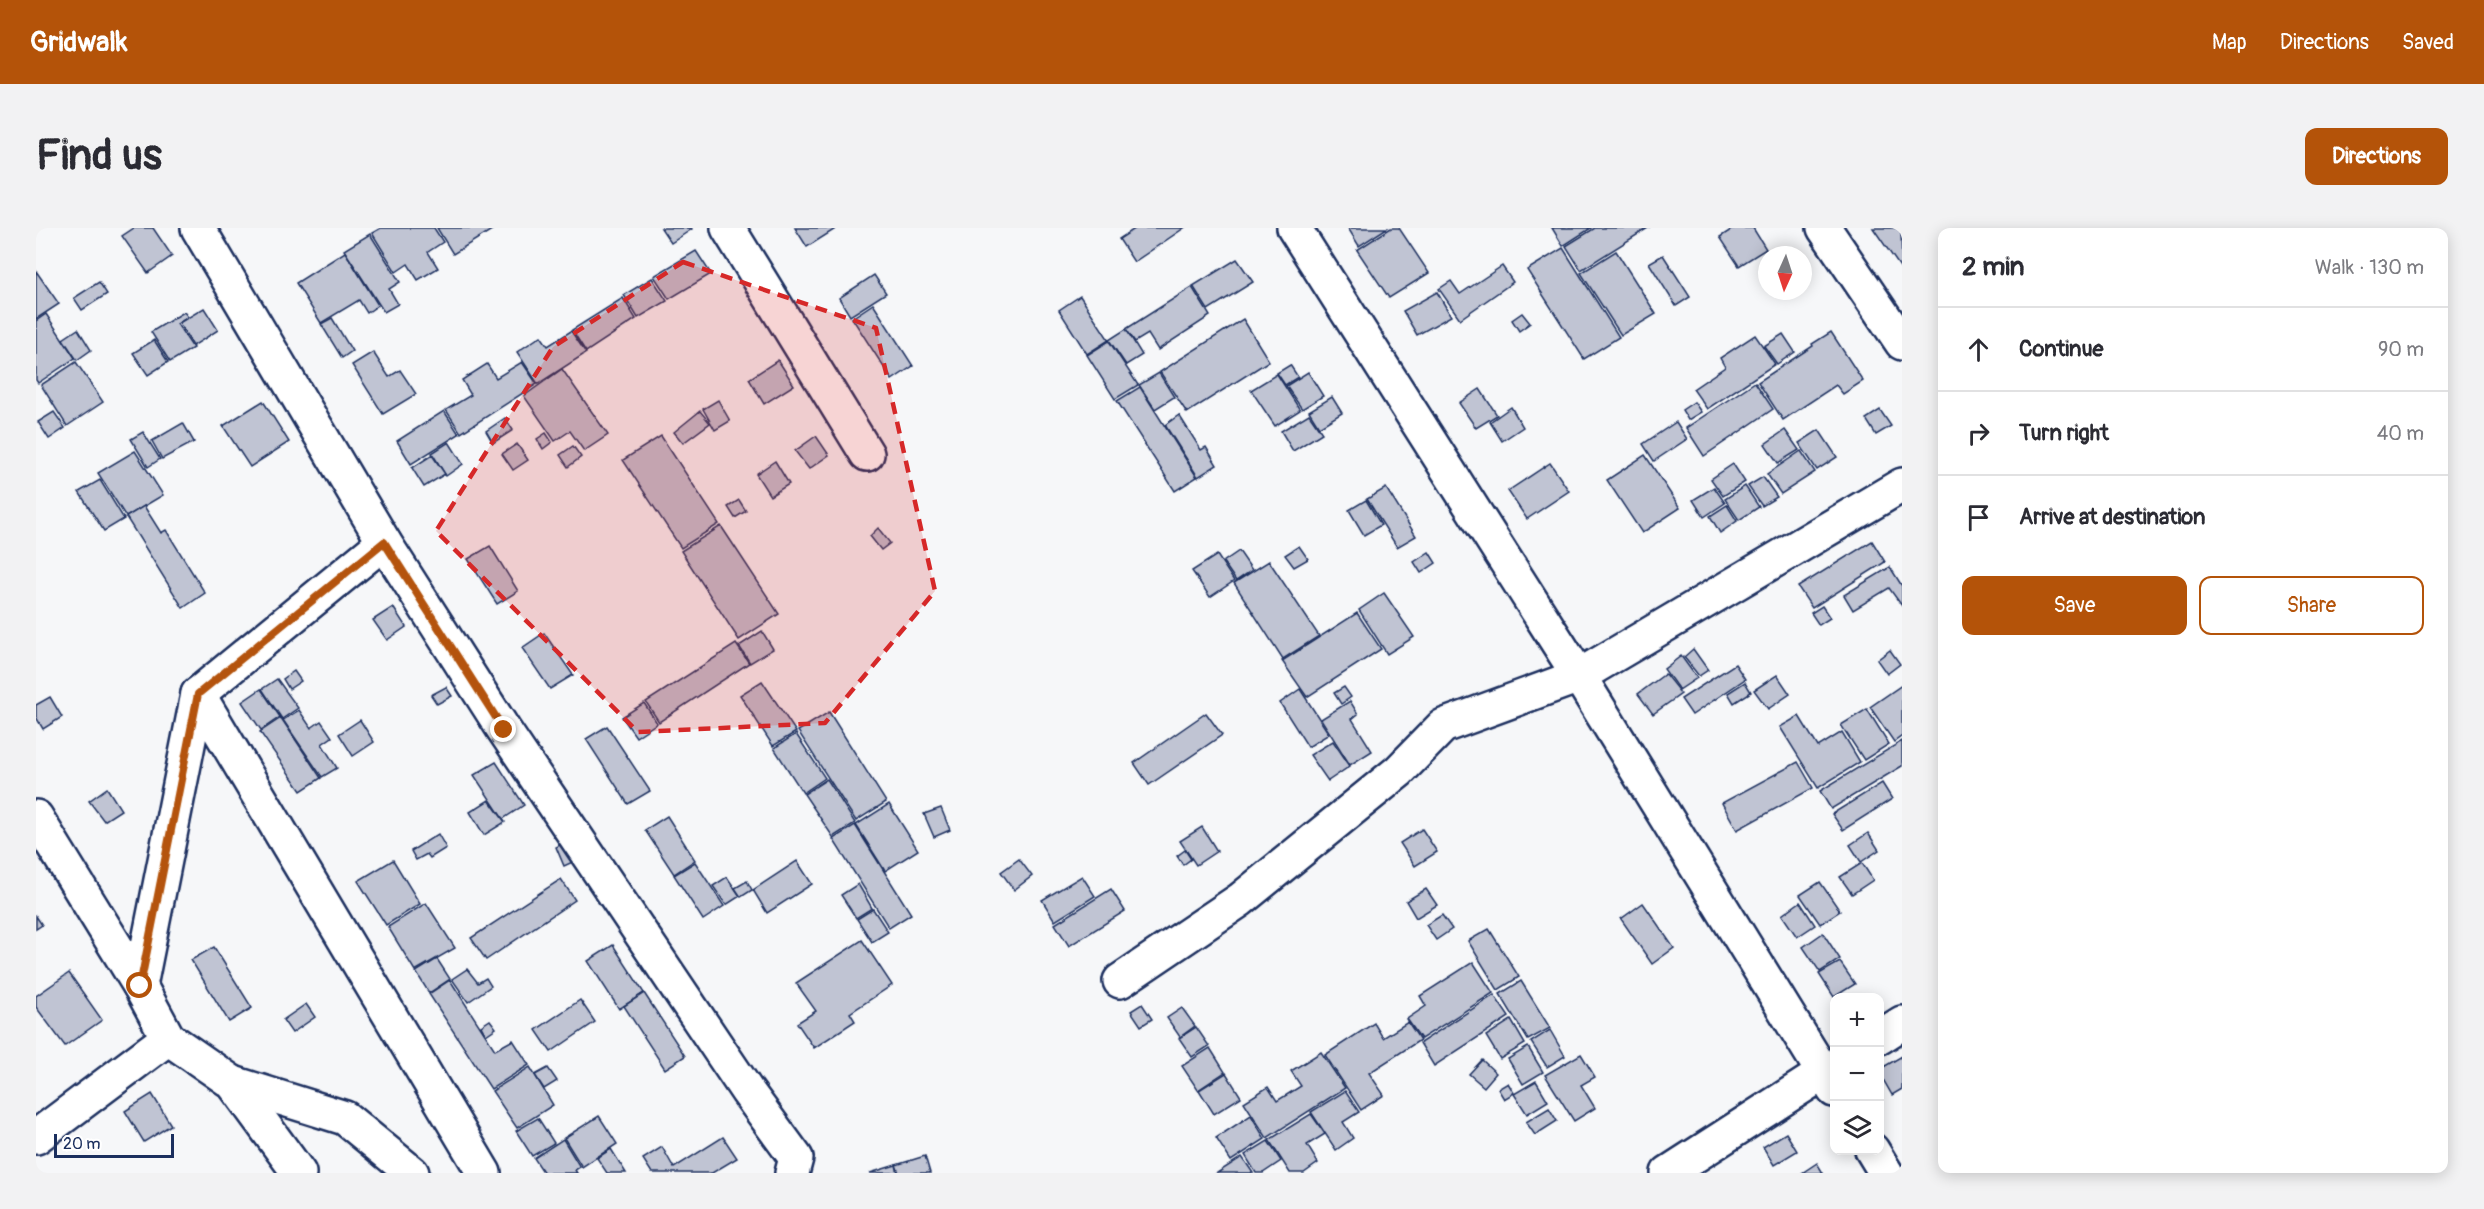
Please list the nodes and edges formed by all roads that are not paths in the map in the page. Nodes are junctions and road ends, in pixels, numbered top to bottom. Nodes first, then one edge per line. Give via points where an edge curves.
1 (198, 228) edge
2 (728, 228) edge
3 (1294, 228) edge
4 (1824, 228) edge
5 (1902, 343) edge
6 (867, 454) dead end
7 (1902, 485) edge
8 (384, 542) junction
9 (1579, 676) junction
10 (198, 694) junction
11 (36, 817) edge
12 (1120, 981) dead end
13 (140, 986) junction
14 (1902, 1023) edge
15 (1884, 1034) edge
16 (168, 1038) junction
17 (1830, 1074) edge
18 (1830, 1077) edge
19 (233, 1083) junction
20 (36, 1137) edge
21 (1875, 1155) edge
22 (299, 1173) edge
23 (412, 1173) edge
24 (484, 1173) edge
25 (792, 1173) edge
26 (1668, 1173) edge
27 (1886, 1173) edge

1 - 8 street
2 - 6 street
3 - 9 street
4 - 5 street
7 - 9 street
8 - 10 street
8 - 25 street via 523,759 796,1158
9 - 12 street via 1443,726 1399,771 1240,900
9 - 17 street
10 - 13 street
10 - 24 street
11 - 13 street
13 - 16 street
14 - 15 street
16 - 19 street
16 - 20 street
18 - 26 street
19 - 22 street
19 - 23 street via 345,1118
21 - 27 street

